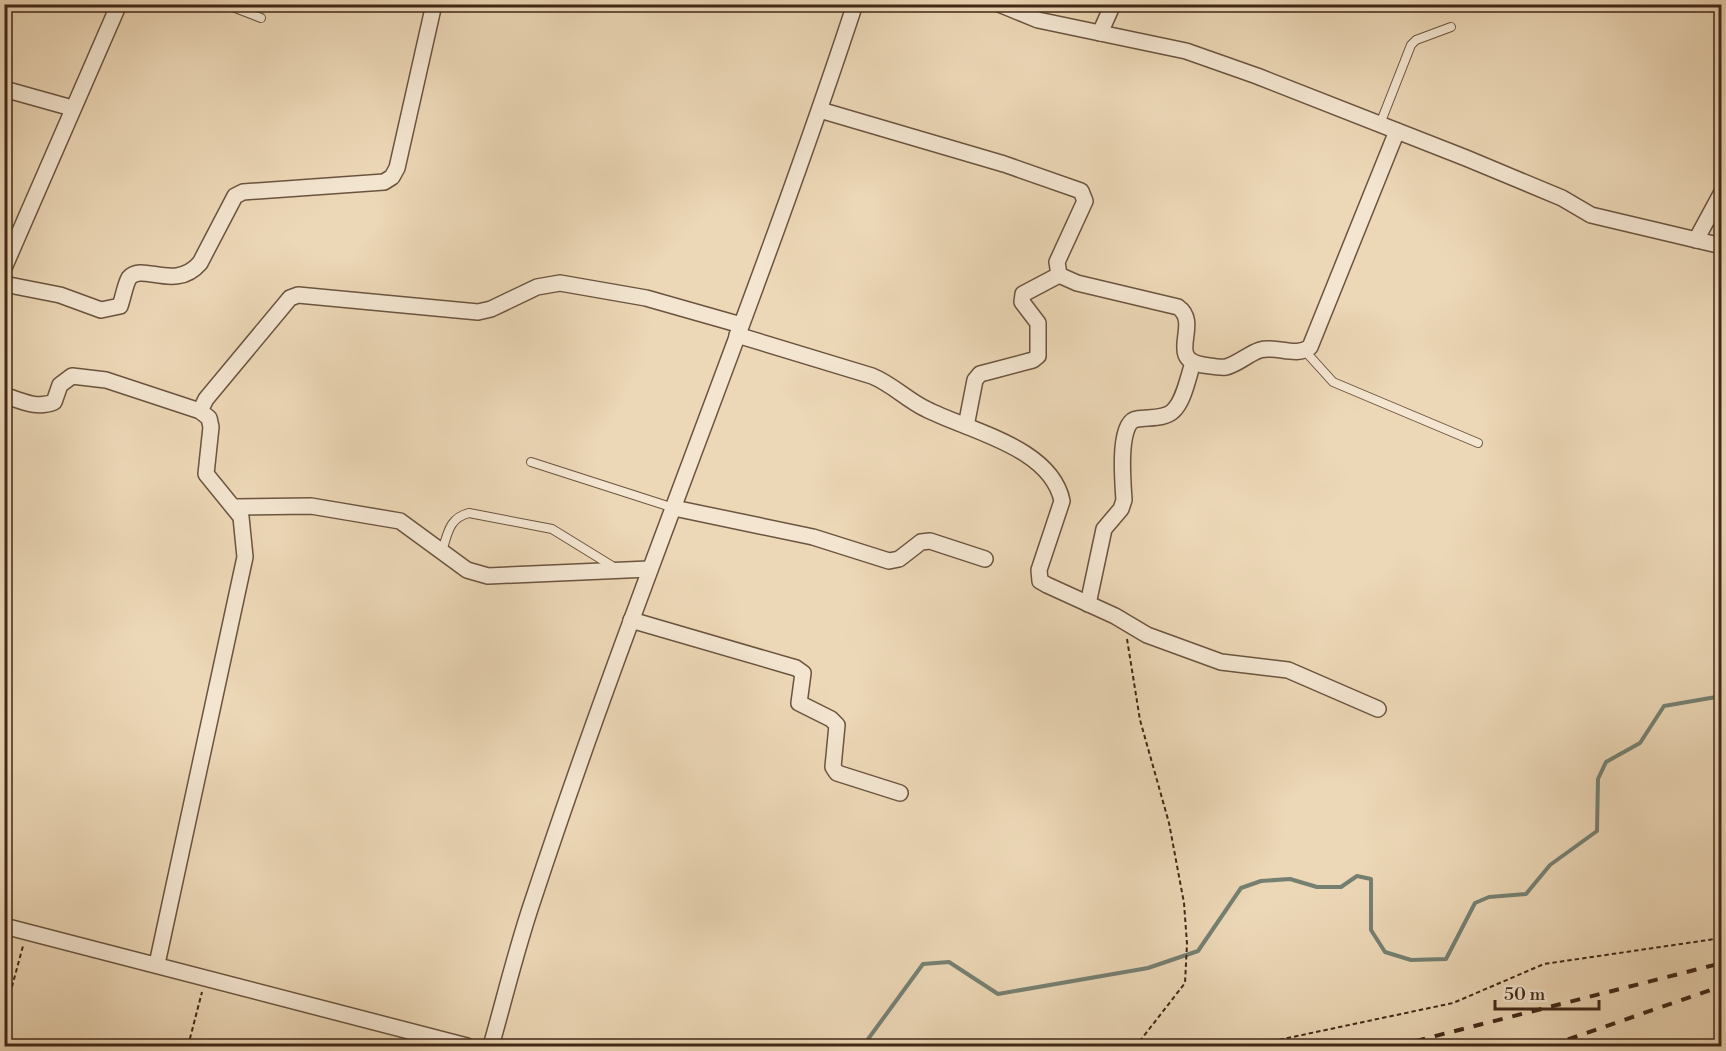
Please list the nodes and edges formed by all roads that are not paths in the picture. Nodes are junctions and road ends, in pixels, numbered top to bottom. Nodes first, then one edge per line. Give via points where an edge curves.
1 (119, 4) edge
2 (225, 4) edge
3 (435, 4) edge
4 (855, 4) edge
5 (999, 4) edge
6 (1113, 4) edge
7 (261, 18) dead end
8 (1451, 27) dead end
9 (1100, 33) junction
10 (4, 89) edge
11 (72, 108) junction
12 (820, 110) junction
13 (1380, 124) junction
14 (1397, 131) junction
15 (1722, 192) edge
16 (1696, 240) junction
17 (1722, 246) edge
18 (4, 268) edge
19 (1059, 275) junction
20 (4, 284) edge
21 (739, 330) junction
22 (1305, 351) junction
23 (1193, 363) junction
24 (4, 395) edge
25 (200, 411) junction
26 (966, 426) junction
27 (1479, 443) dead end
28 (531, 462) dead end
29 (236, 507) junction
30 (674, 508) junction
31 (442, 551) junction
32 (985, 559) dead end
33 (649, 569) junction
34 (620, 570) junction
35 (1088, 603) junction
36 (631, 620) junction
37 (1378, 709) dead end
38 (900, 793) dead end
39 (4, 926) edge
40 (157, 964) junction
41 (467, 1047) edge
42 (491, 1047) edge

1 - 11 street
2 - 7 lane
3 - 20 street via 392,177 384,182 243,192 235,196 192,272 180,277 137,273 129,278 120,306 111,310
4 - 12 street
5 - 9 street via 1038,20
6 - 9 street
8 - 13 lane via 1412,45
9 - 13 street via 1186,51
10 - 11 street
11 - 18 street
12 - 19 street via 1081,191 1085,201 1057,262
12 - 21 street
13 - 14 street
14 - 16 street via 1562,198 1591,215
14 - 22 street
15 - 16 street
16 - 17 street
19 - 23 street via 1077,283 1178,307 1187,318 1185,353
19 - 26 street via 1023,294 1022,302 1038,323 1038,356 980,374 975,380
21 - 25 street via 645,298 560,284 537,287 478,312 298,295 290,298
21 - 26 street via 885,381 923,408
21 - 30 street
22 - 23 street via 1260,350 1227,367
22 - 27 lane via 1333,382
23 - 35 street via 1173,411 1128,423 1124,434 1124,501 1104,529
24 - 25 street via 46,406 54,402 60,385 72,376 106,380
25 - 29 street via 209,418 211,427 206,474
26 - 35 street via 1046,469 1062,501 1038,577
28 - 30 lane
29 - 31 street via 311,506 400,522
29 - 40 street via 241,517 245,557
30 - 32 street via 813,537 879,560 899,559 921,542 930,541
30 - 33 street
31 - 34 street via 467,570 488,576
31 - 34 lane via 452,522 469,513 552,529
33 - 34 street
33 - 36 street
35 - 37 street via 1147,634 1221,662 1288,670
36 - 38 street via 796,668 804,679 799,703 837,725 833,767 837,773
36 - 42 street via 533,899
39 - 40 street
40 - 41 street

